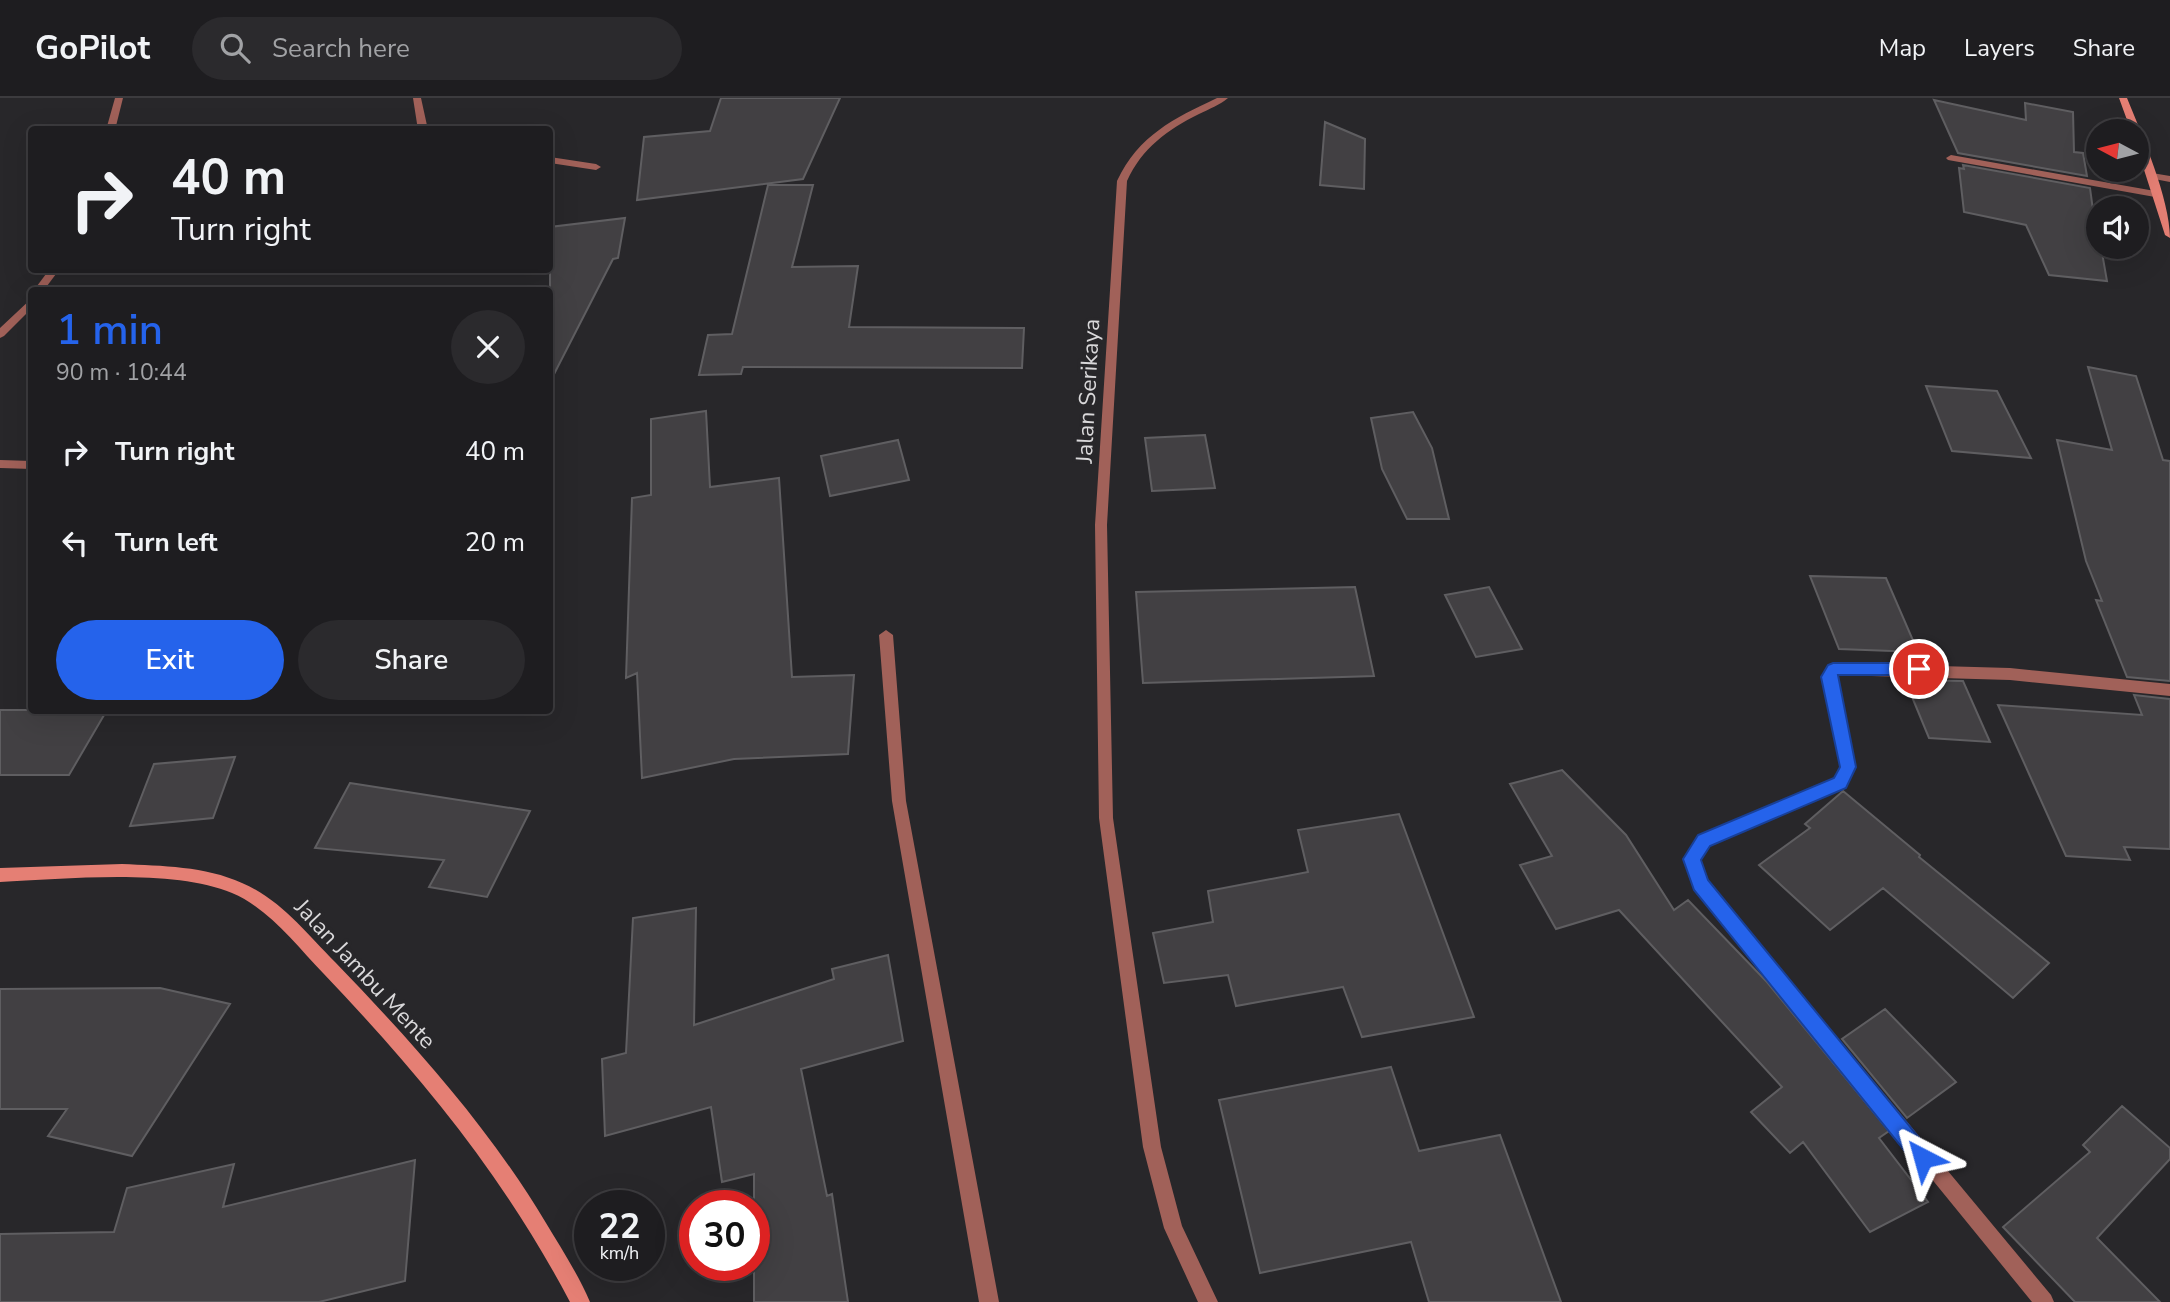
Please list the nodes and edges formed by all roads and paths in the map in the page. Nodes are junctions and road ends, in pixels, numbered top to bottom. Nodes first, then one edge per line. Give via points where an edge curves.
1 (119, 98) edge
2 (417, 98) edge
3 (1224, 98) edge
4 (2123, 98) edge
5 (2131, 119) edge
6 (111, 126) edge
7 (422, 126) edge
8 (1951, 158) dead end
9 (553, 160) edge
10 (596, 167) dead end
11 (2149, 168) edge
12 (2152, 176) junction
13 (2170, 179) edge
14 (2155, 194) junction
15 (2170, 234) edge
16 (28, 305) edge
17 (0, 334) edge
18 (0, 464) edge
19 (28, 465) edge
20 (886, 635) dead end
21 (2170, 690) edge
22 (0, 874) edge
23 (580, 1302) edge
24 (989, 1302) edge
25 (1208, 1302) edge
26 (2044, 1302) edge

1 - 6 street
2 - 7 street
3 - 25 street, Jalan Serikaya via 1168,126 1144,144 1122,181 1101,525 1106,818 1153,1147 1173,1228
4 - 5 main road
8 - 14 street
9 - 10 street
11 - 12 main road
12 - 13 street
12 - 14 main road
14 - 15 main road
16 - 17 street
18 - 19 street
20 - 24 street via 899,802
21 - 26 street via 2010,674 1833,669 1829,677 1848,767 1840,783 1704,840 1692,859 1700,885
22 - 23 main road, Jalan Jambu Mente via 183,874 236,887 274,911 377,1016 475,1129 554,1250

